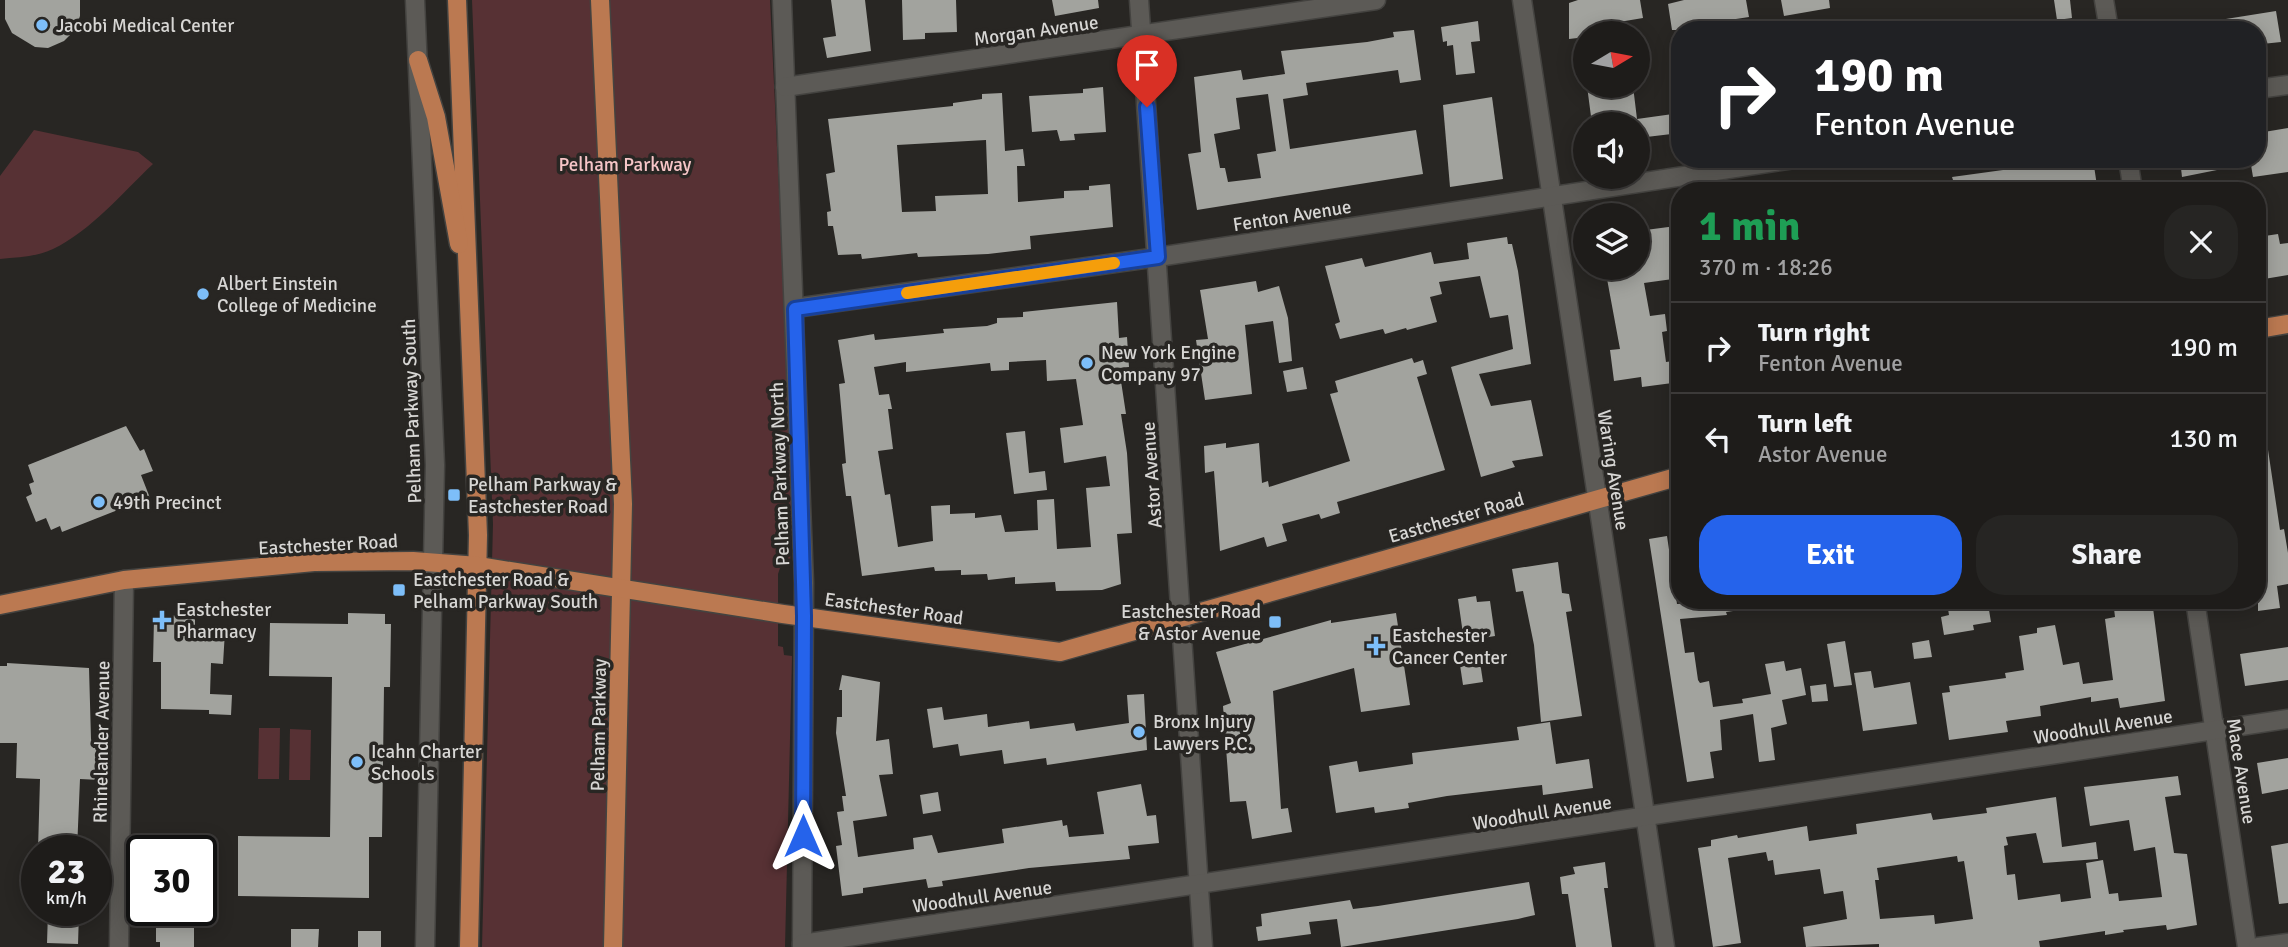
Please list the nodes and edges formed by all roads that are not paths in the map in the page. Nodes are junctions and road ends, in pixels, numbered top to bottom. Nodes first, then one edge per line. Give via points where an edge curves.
1 (415, 0) edge
2 (457, 0) edge
3 (600, 0) edge
4 (782, 0) edge
5 (1139, 0) edge
6 (1376, 0) edge
7 (1522, 0) edge
8 (2104, 0) edge
9 (2108, 21) edge
10 (1142, 36) junction
11 (418, 60) junction
12 (2288, 85) edge
13 (785, 87) junction
14 (2266, 88) edge
15 (1735, 168) edge
16 (1551, 196) junction
17 (1158, 257) junction
18 (468, 284) junction
19 (795, 309) junction
20 (2288, 324) edge
21 (2266, 327) edge
22 (1671, 478) edge
23 (1597, 499) junction
24 (434, 562) junction
25 (478, 566) junction
26 (124, 580) junction
27 (622, 589) junction
28 (0, 605) edge
29 (2196, 609) edge
30 (804, 616) junction
31 (1181, 618) junction
32 (2288, 719) edge
33 (2214, 730) junction
34 (1645, 817) junction
35 (1199, 886) junction
36 (2288, 943) edge
37 (802, 945) edge
38 (119, 947) edge
39 (425, 947) edge
40 (468, 947) edge
41 (613, 947) edge
42 (1203, 947) edge
43 (1665, 947) edge
44 (2247, 947) edge
45 (2259, 947) edge

1 - 11 street, Pelham Parkway South
2 - 18 main road
3 - 27 main road, Pelham Parkway via 621,438
4 - 13 street, Pelham Parkway North
5 - 10 street, Astor Avenue
6 - 10 street, Morgan Avenue
7 - 16 street, Waring Avenue
8 - 9 street
10 - 13 street, Morgan Avenue
10 - 17 street, Astor Avenue
11 - 18 main road via 436,117
11 - 24 street, Pelham Parkway South via 434,414
12 - 14 street
13 - 19 street, Pelham Parkway North
15 - 16 street, Fenton Avenue
16 - 17 street, Fenton Avenue
16 - 23 street, Waring Avenue
17 - 19 street, Fenton Avenue
17 - 31 street, Astor Avenue
18 - 25 main road
19 - 30 street, Pelham Parkway North
20 - 21 main road
22 - 23 main road, Eastchester Road
23 - 31 main road, Eastchester Road
23 - 34 street, Waring Avenue
24 - 25 main road, Eastchester Road
24 - 26 main road, Eastchester Road via 314,562
24 - 39 street, Pelham Parkway South
25 - 27 main road, Eastchester Road
25 - 40 main road
26 - 28 main road, Eastchester Road
26 - 38 street, Rhinelander Avenue
27 - 30 main road, Eastchester Road
27 - 41 main road, Pelham Parkway
29 - 33 street, Mace Avenue
30 - 31 main road, Eastchester Road via 1060,652
30 - 37 street, Pelham Parkway North
31 - 35 street, Astor Avenue
32 - 33 street, Woodhull Avenue
33 - 34 street, Woodhull Avenue
33 - 44 street, Mace Avenue
34 - 35 street, Woodhull Avenue
34 - 43 street, Waring Avenue
35 - 37 street, Woodhull Avenue
35 - 42 street, Astor Avenue
36 - 45 street

